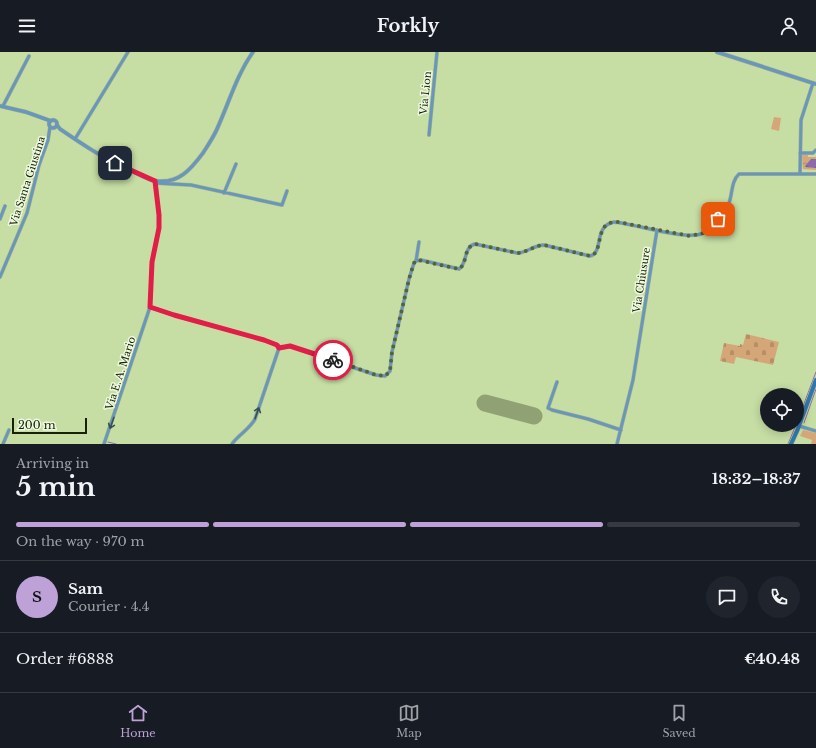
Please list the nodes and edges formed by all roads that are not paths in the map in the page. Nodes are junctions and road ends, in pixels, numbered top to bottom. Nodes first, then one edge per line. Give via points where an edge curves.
1 (128, 52) edge
2 (253, 52) edge
3 (437, 52) edge
4 (717, 52) edge
5 (29, 56) dead end
6 (815, 83) edge
7 (2, 106) edge
8 (53, 125) junction
9 (428, 135) dead end
10 (75, 139) junction
11 (816, 150) edge
12 (800, 152) junction
13 (236, 164) dead end
14 (800, 174) junction
15 (816, 174) edge
16 (155, 182) junction
17 (164, 183) junction
18 (287, 191) dead end
19 (224, 193) junction
20 (5, 206) dead end
21 (0, 219) edge
22 (657, 230) junction
23 (419, 242) dead end
24 (416, 261) junction
25 (0, 277) edge
26 (150, 307) junction
27 (279, 348) junction
28 (816, 380) edge
29 (557, 382) dead end
30 (804, 412) edge
31 (804, 427) edge
32 (9, 430) dead end
33 (621, 430) junction
34 (816, 431) edge
35 (796, 432) edge
36 (3, 444) edge
37 (104, 444) edge
38 (232, 444) edge
39 (617, 444) edge
40 (791, 444) edge

1 - 10 street
2 - 17 street via 238,77 212,140 194,166 176,179
3 - 9 street, Via Lion
4 - 6 street
5 - 7 street
6 - 12 street via 801,120
7 - 8 street via 26,112
8 - 10 street
8 - 25 street, Via Santa Giustina via 27,213
10 - 16 street via 108,160
11 - 12 street via 813,153
12 - 14 street
13 - 19 street
14 - 15 street
14 - 22 street via 739,174 735,179 728,207 707,231 690,236
16 - 17 street
16 - 26 street, Via E. A. Mario via 159,228 152,262
17 - 19 street via 191,185
18 - 19 street via 282,205
20 - 21 street
22 - 24 street via 618,222 610,223 601,232 593,256 544,245 517,253 475,244 468,250 463,266 459,269
22 - 33 street, Via Chiusure via 633,380
23 - 24 street
24 - 27 street via 409,279 388,374 376,375 290,346
26 - 27 street via 264,340
26 -> 37 street, Via E. A. Mario
38 -> 27 street via 255,419
28 - 30 main road
29 - 33 street via 548,408
31 - 34 street
32 - 36 street
33 - 39 street, Via Chiusure
35 - 40 main road

